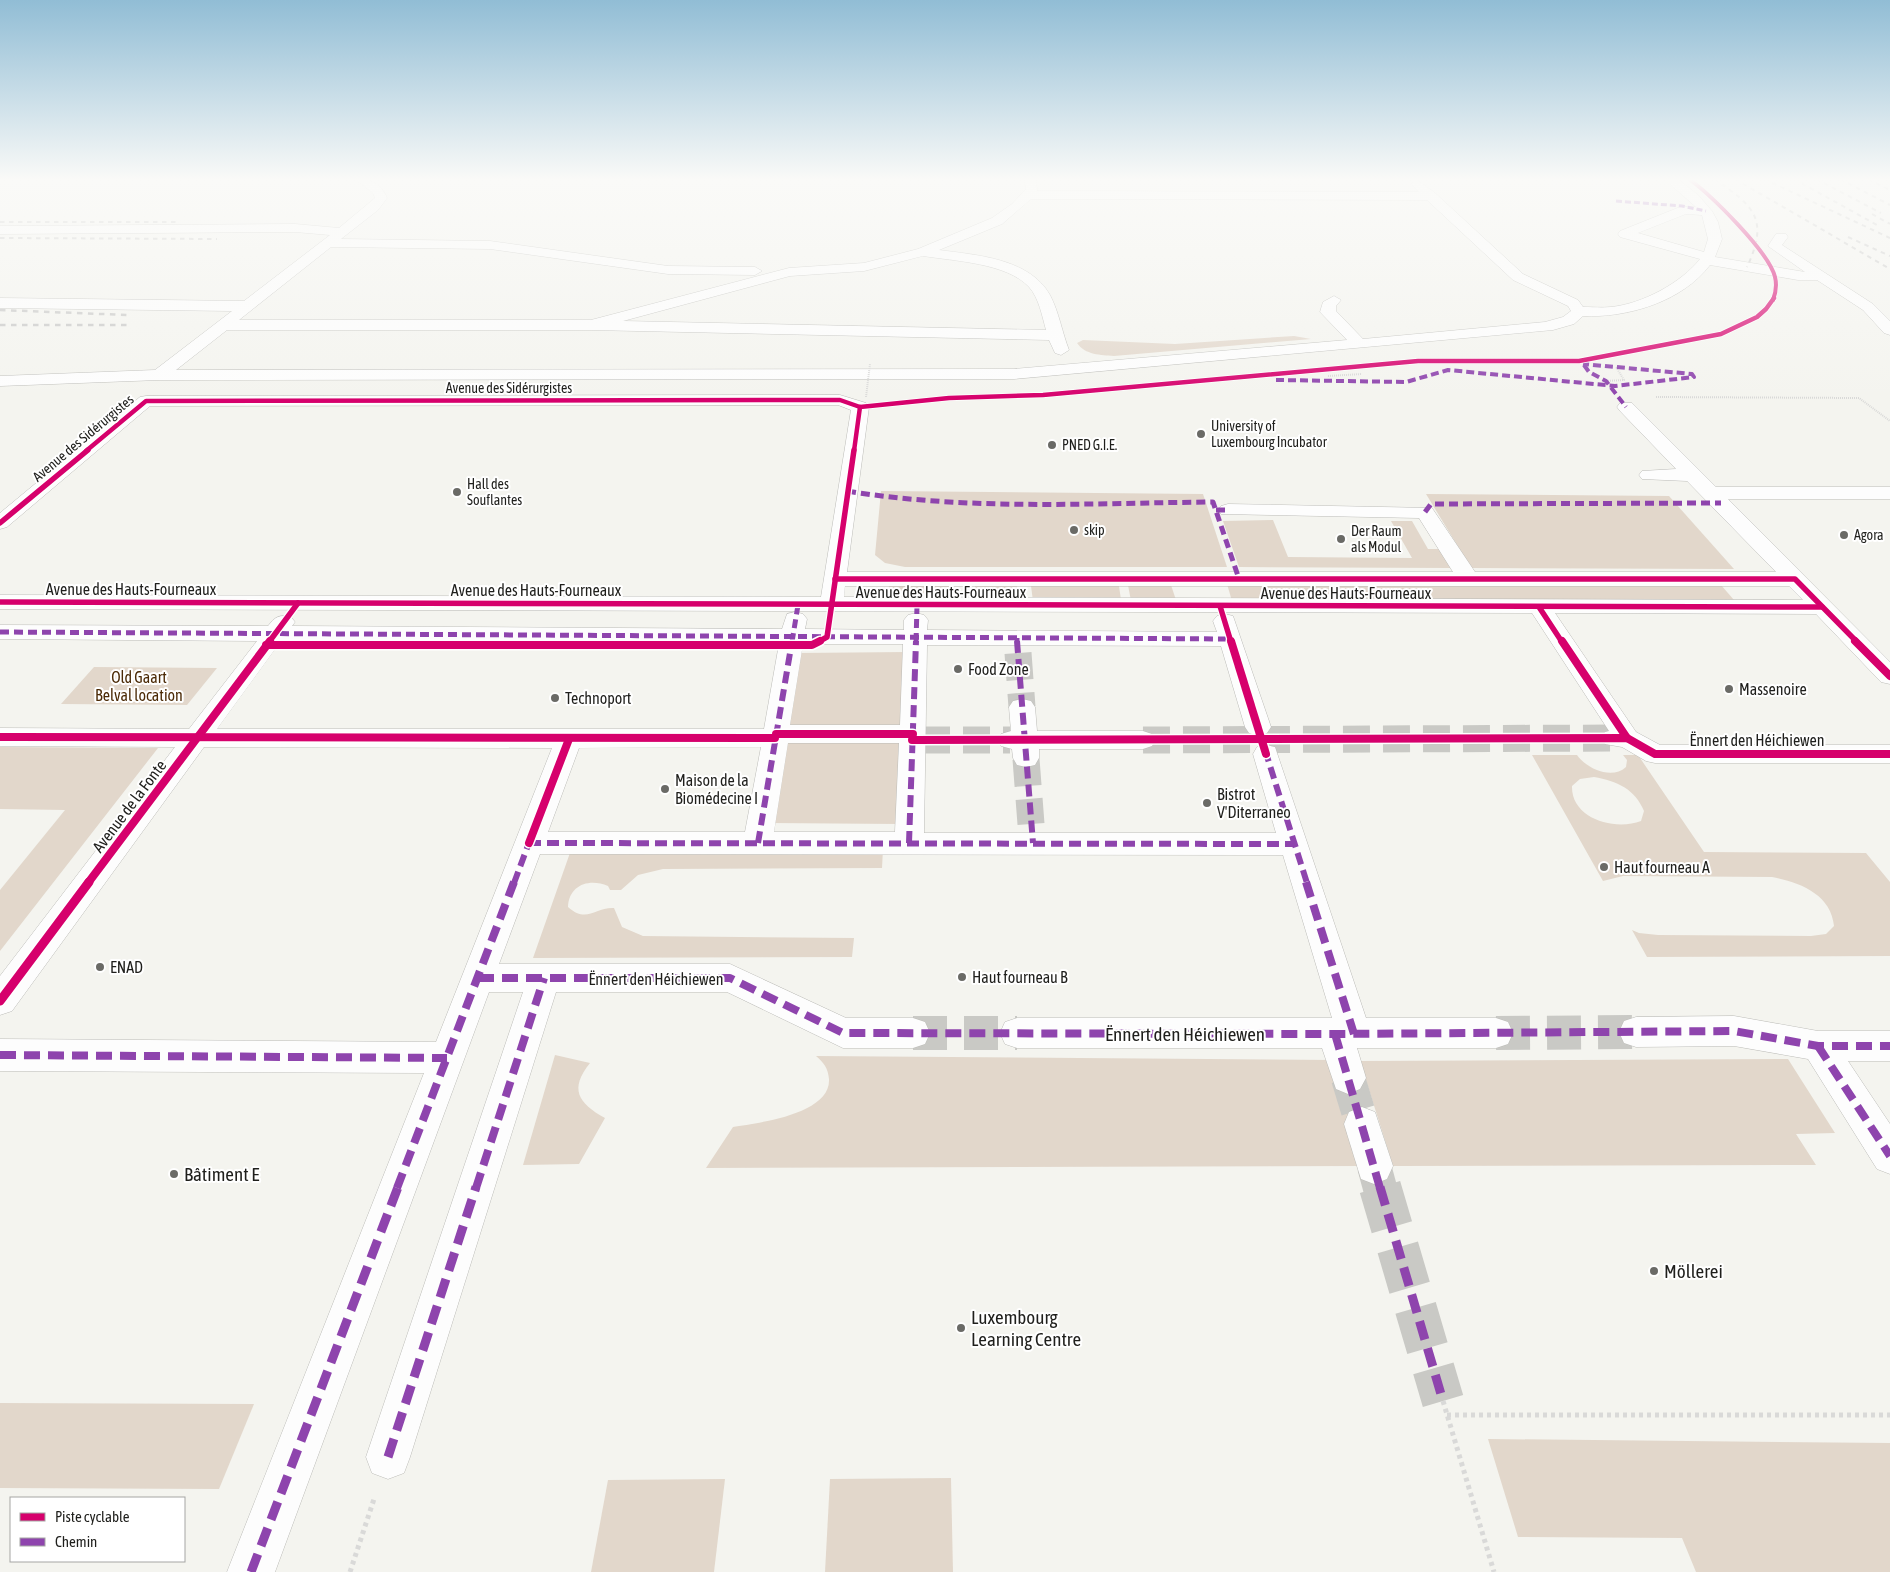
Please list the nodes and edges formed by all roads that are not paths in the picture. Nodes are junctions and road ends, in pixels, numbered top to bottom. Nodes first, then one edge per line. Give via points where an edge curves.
1 (316, 252) edge
2 (542, 252) edge
3 (922, 252) edge
4 (925, 252) edge
5 (992, 252) edge
6 (1490, 252) edge
7 (1688, 252) edge
8 (1710, 252) edge
9 (1785, 252) edge
10 (1708, 258) junction
11 (1003, 266) junction
12 (789, 272) junction
13 (1820, 276) junction
14 (1334, 300) dead end
15 (0, 302) edge
16 (249, 306) junction
17 (1578, 311) junction
18 (591, 324) junction
19 (224, 325) junction
20 (1890, 330) edge
21 (1054, 335) junction
22 (1360, 344) junction
23 (1070, 369) junction
24 (159, 375) junction
25 (0, 381) edge
26 (1626, 407) dead end
27 (1649, 475) dead end
28 (1694, 476) junction
29 (1711, 493) junction
30 (1890, 493) edge
31 (1228, 510) dead end
32 (0, 523) edge
33 (835, 579) junction
34 (1468, 579) junction
35 (1795, 579) junction
36 (0, 602) edge
37 (298, 603) junction
38 (798, 605) junction
39 (831, 606) junction
40 (917, 606) junction
41 (1220, 606) junction
42 (1539, 607) junction
43 (1822, 607) junction
44 (0, 632) edge
45 (275, 634) junction
46 (792, 637) junction
47 (915, 638) junction
48 (1230, 639) junction
49 (1890, 676) edge
50 (1022, 707) tunnel mouth
51 (776, 736) junction
52 (0, 737) edge
53 (197, 738) junction
54 (916, 738) junction
55 (569, 740) junction
56 (1143, 740) tunnel mouth
57 (1890, 754) edge
58 (529, 843) junction
59 (758, 843) junction
60 (909, 843) junction
61 (1294, 844) junction
62 (478, 978) junction
63 (544, 978) junction
64 (0, 1001) edge
65 (1636, 1032) tunnel mouth
66 (913, 1033) tunnel mouth
67 (1017, 1033) tunnel mouth
68 (1496, 1033) tunnel mouth
69 (1344, 1034) junction
70 (1818, 1046) junction
71 (1890, 1046) edge
72 (0, 1055) edge
73 (447, 1058) junction
74 (1348, 1078) tunnel mouth
75 (1362, 1124) tunnel mouth
76 (1890, 1156) edge
77 (1374, 1166) tunnel mouth
78 (388, 1457) road end
79 (251, 1572) edge

1 - 16 street
2 - 12 street via 668,270
3 - 12 street via 864,267
4 - 11 street
5 - 11 street
6 - 17 street via 1518,277 1574,303
7 - 10 street
8 - 10 street
9 - 13 street
10 - 13 street via 1798,276
10 - 17 street via 1700,269 1668,293 1616,312
11 - 21 street via 1027,278 1042,294
12 - 18 street
13 - 20 street via 1868,307
14 - 22 street via 1328,305 1328,312
15 - 16 street
16 - 19 street
17 - 22 street via 1576,318 1568,322 1521,330
18 - 19 street
18 - 21 street
19 - 24 street
21 - 23 street
22 - 23 street
23 - 24 street via 950,375
24 - 25 street
26 - 28 street
27 - 28 street
28 - 29 street
29 - 30 street
29 - 35 street
31 - 34 street via 1425,512
32 - 33 street, Avenue des Sidérurgistes via 146,401 840,400 860,407
33 - 34 street, Avenue des Hauts-Fourneaux
33 - 39 street, Avenue des Sidérurgistes
34 - 35 street, Avenue des Hauts-Fourneaux
35 - 43 street
36 - 37 street, Avenue des Hauts-Fourneaux
37 - 38 street, Avenue des Hauts-Fourneaux
37 - 45 street, Avenue de la Fonte
38 - 39 street, Avenue des Hauts-Fourneaux
38 - 46 street
39 - 40 street, Avenue des Hauts-Fourneaux
40 - 41 street, Avenue des Hauts-Fourneaux
40 - 47 street
41 - 42 street, Avenue des Hauts-Fourneaux
41 - 48 street
42 - 43 street, Avenue des Hauts-Fourneaux
42 - 57 street, Ënnert den Héichiewen via 1620,738 1655,754
43 - 49 street
44 - 45 street
45 - 46 street
45 - 53 street, Avenue de la Fonte
46 - 47 street
46 - 51 street
47 - 48 street via 1018,646
47 - 54 street
48 - 61 street
50 - 56 street via 1020,746
51 - 54 street
51 - 55 street
51 - 59 street
52 - 53 street
53 - 55 street
53 - 64 street, Avenue de la Fonte
54 - 60 street
55 - 58 street
58 - 59 street
58 - 62 street
59 - 60 street
60 - 61 street via 1032,834
61 - 69 street
62 - 63 street, Ënnert den Héichiewen
62 - 73 street
63 - 66 street, Ënnert den Héichiewen via 730,978 843,1033
63 - 78 street
65 - 70 street via 1734,1031
67 - 69 street, Ënnert den Héichiewen
68 - 69 street, Ënnert den Héichiewen
69 - 74 street
70 - 71 street
70 - 76 street
72 - 73 street
73 - 79 street
75 - 77 street

